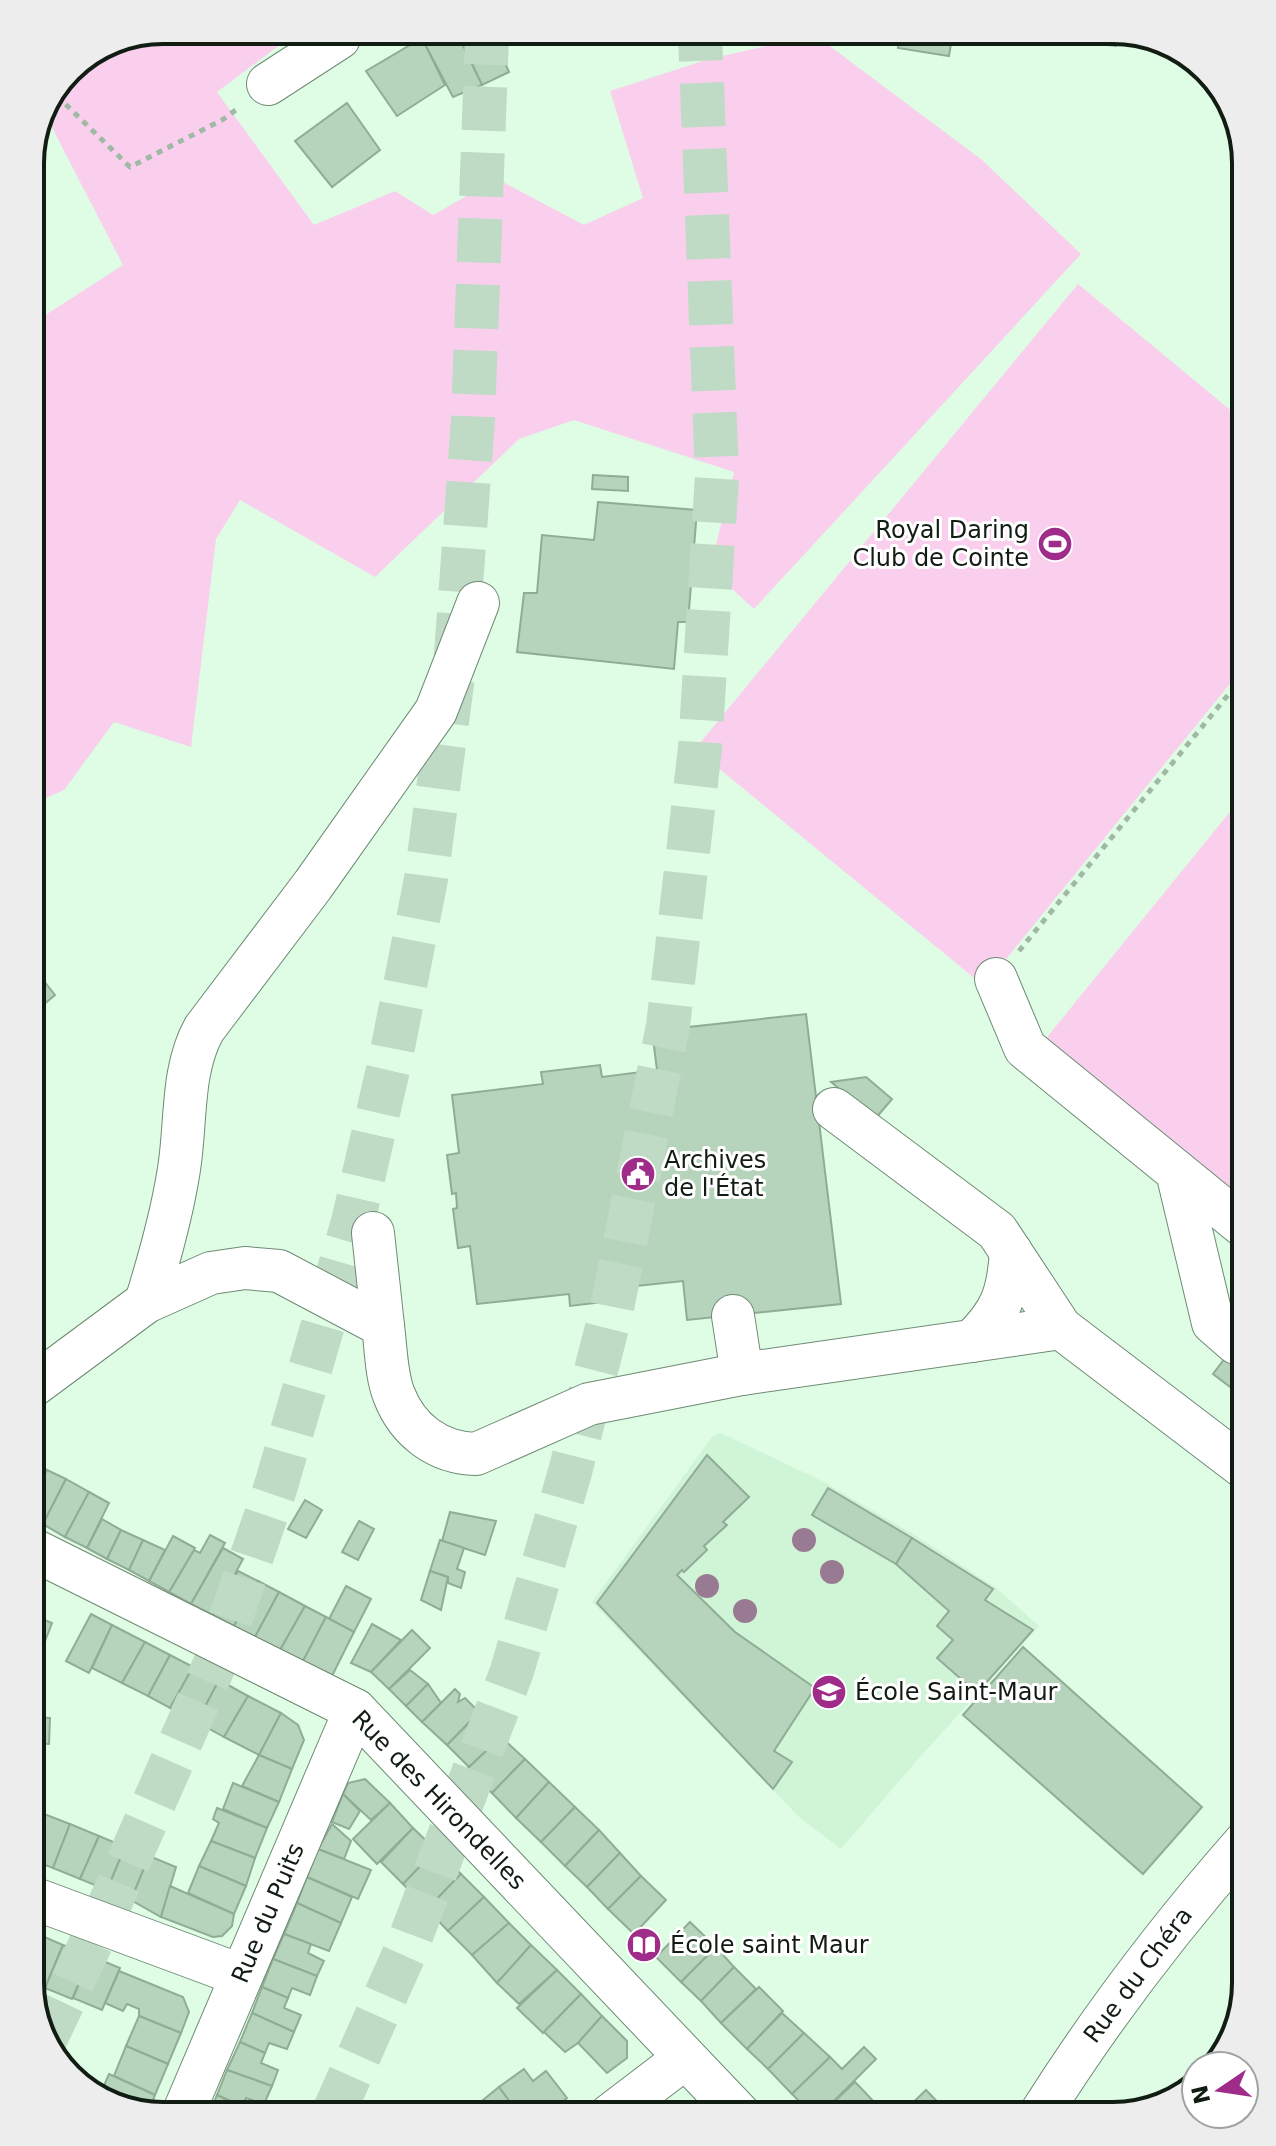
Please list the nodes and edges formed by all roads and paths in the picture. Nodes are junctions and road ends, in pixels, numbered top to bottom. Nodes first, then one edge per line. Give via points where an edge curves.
1 (330, 44) edge
2 (268, 84) joint
3 (62, 101) edge
4 (478, 603) dead end
5 (1232, 690) edge
6 (996, 979) joint
7 (834, 1109) dead end
8 (1177, 1172) junction
9 (1232, 1217) edge
10 (373, 1233) dead end
11 (1011, 1252) junction
12 (146, 1302) junction
13 (733, 1316) dead end
14 (383, 1326) junction
15 (1061, 1328) junction
16 (1232, 1340) edge
17 (972, 1341) junction
18 (742, 1374) junction
19 (44, 1378) edge
20 (1232, 1458) edge
21 (44, 1555) edge
22 (355, 1710) junction
23 (1232, 1857) edge
24 (44, 1902) edge
25 (240, 1975) junction
26 (685, 2058) junction
27 (188, 2102) edge
28 (627, 2102) edge
29 (727, 2102) edge
30 (1048, 2102) edge

1 - 2 street
2 - 3 path via 222,120 130,167
4 - 12 street via 436,711 195,1044 179,1173
5 - 6 path
6 - 8 street via 1025,1048
7 - 11 street via 997,1231
8 - 9 street
8 - 16 street via 1213,1323
10 - 14 street
11 - 15 street
11 - 17 street via 1002,1304
12 - 14 street via 211,1273 279,1271
12 - 19 street
13 - 18 street
14 - 18 street via 393,1393 407,1419 422,1436 459,1454 476,1454 589,1404
15 - 17 street
15 - 20 street
17 - 18 street
21 - 22 street, Rue des Hirondelles
22 - 25 street, Rue du Puits
22 - 26 street, Rue des Hirondelles
23 - 30 street, Rue du Chéra via 1080,2051
24 - 25 street
25 - 27 street, Rue du Puits
26 - 28 street
26 - 29 street, Rue des Hirondelles

